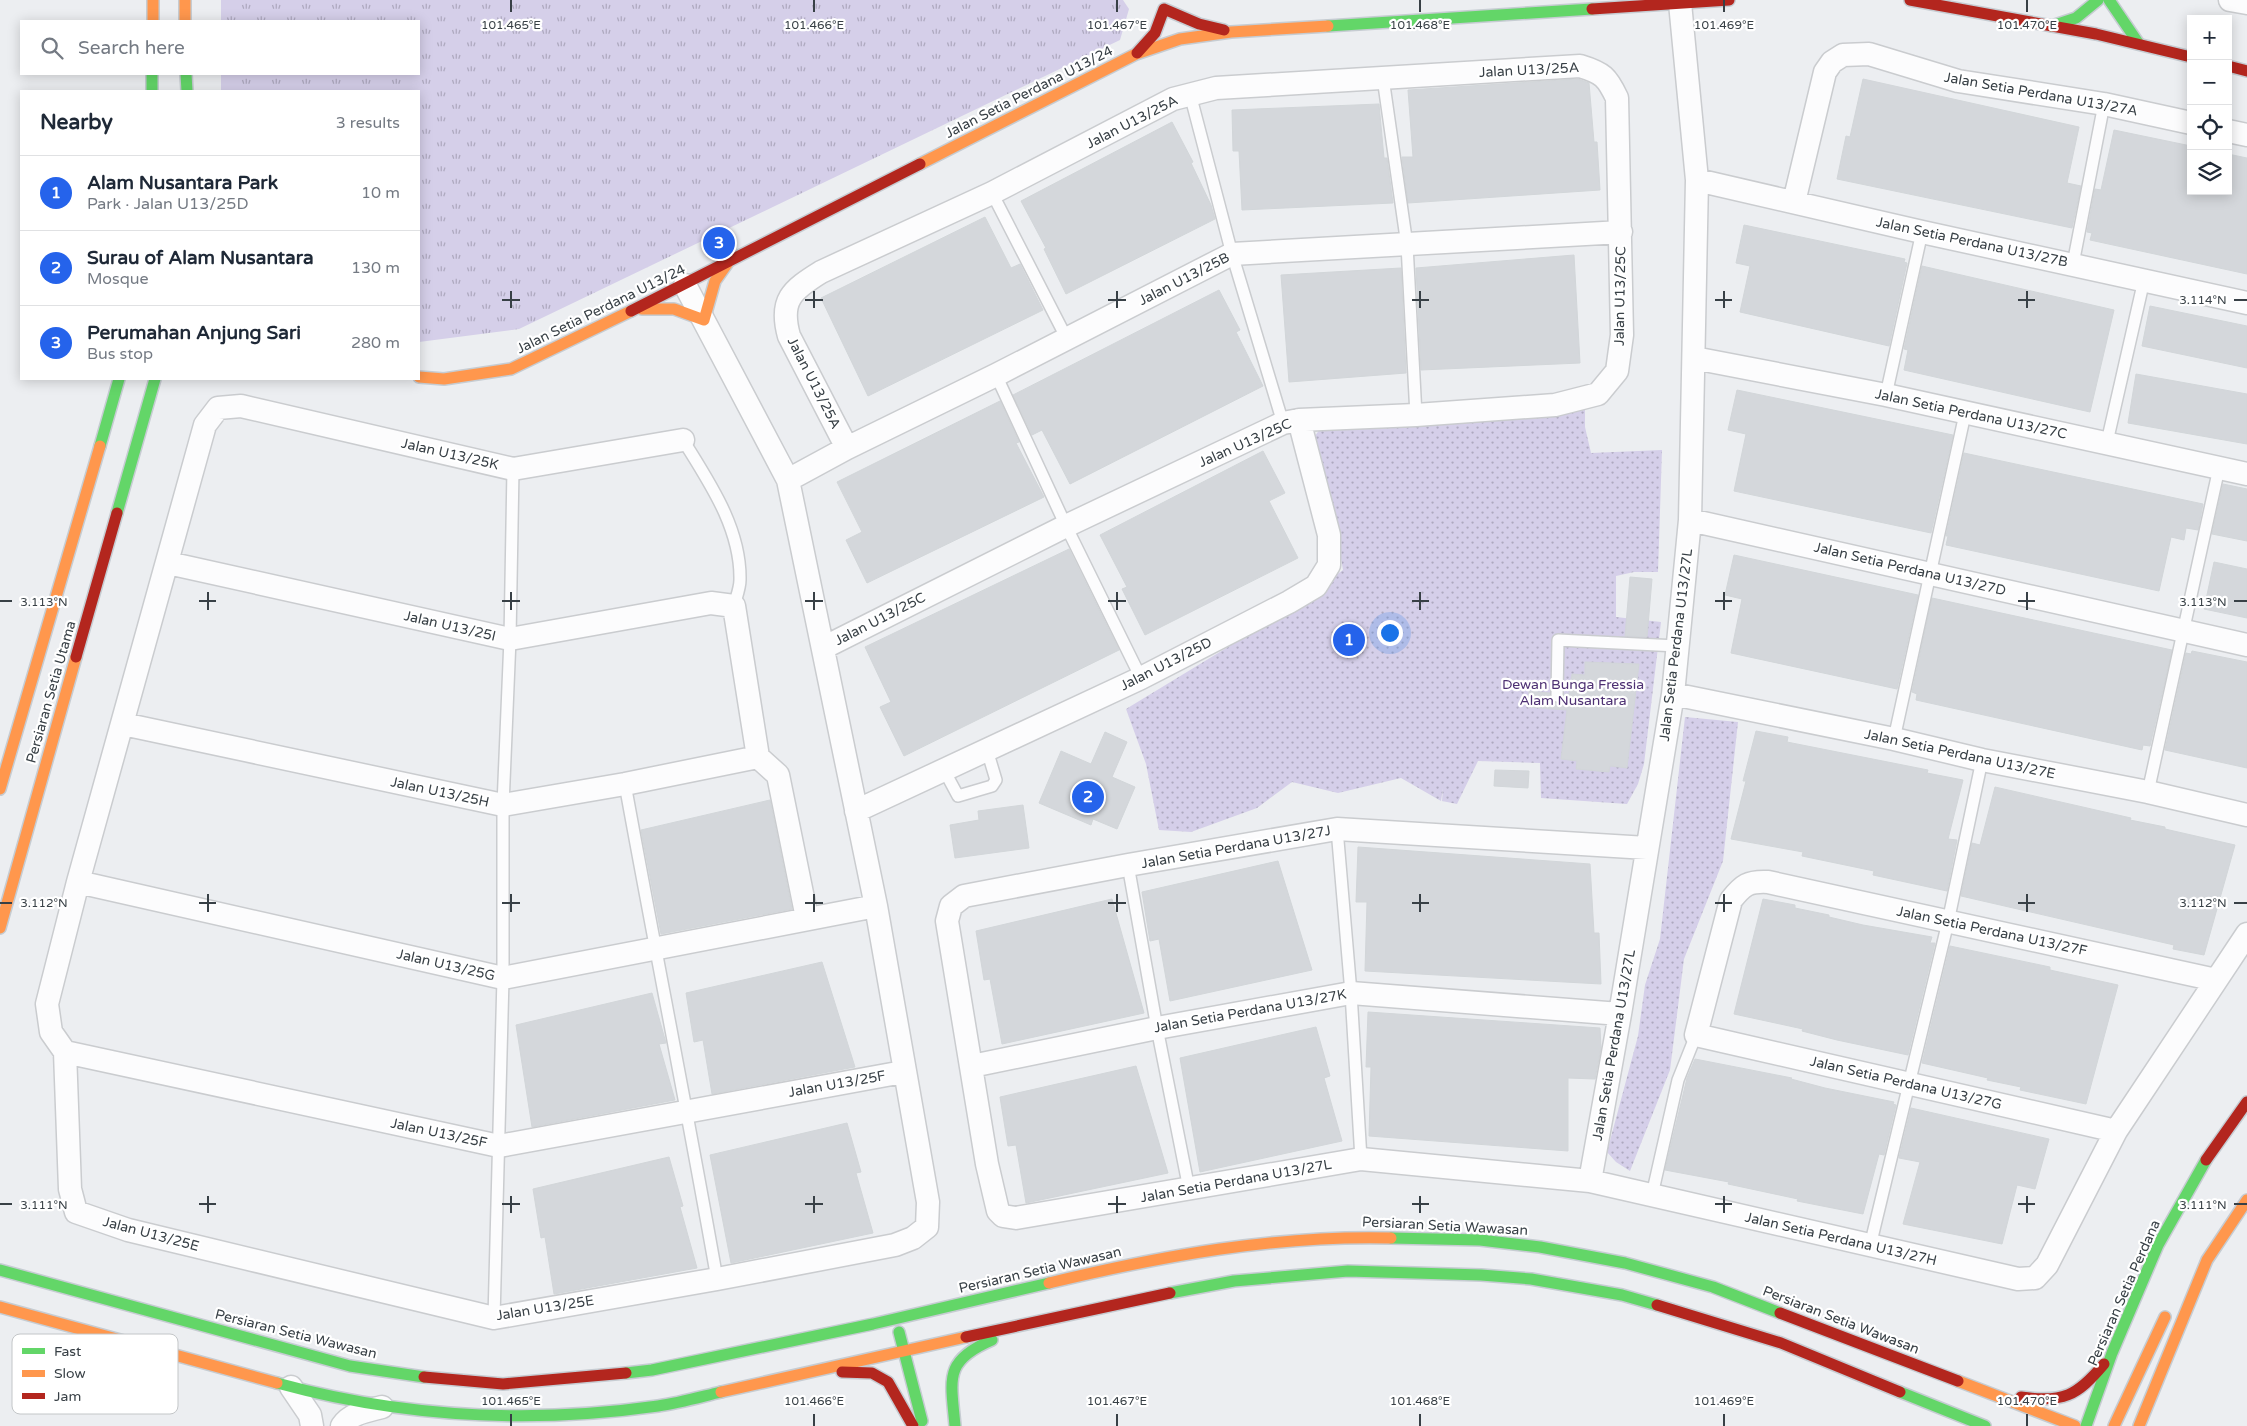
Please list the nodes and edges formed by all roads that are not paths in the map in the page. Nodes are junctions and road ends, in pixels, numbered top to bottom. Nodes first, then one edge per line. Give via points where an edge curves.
1 (153, 0) edge
2 (185, 0) edge
3 (1729, 0) edge
4 (1910, 0) edge
5 (2230, 0) edge
6 (2103, 2) edge
7 (1680, 3) junction
8 (2247, 3) edge
9 (1163, 4) edge
10 (153, 20) edge
11 (185, 20) edge
12 (2052, 26) junction
13 (1231, 32) junction
14 (1180, 39) junction
15 (2139, 44) junction
16 (1136, 54) junction
17 (2187, 56) edge
18 (2232, 67) edge
19 (2247, 71) edge
20 (152, 75) edge
21 (186, 75) edge
22 (1383, 78) junction
23 (152, 90) edge
24 (187, 90) edge
25 (1190, 94) junction
26 (2104, 104) junction
27 (2187, 122) edge
28 (2232, 132) edge
29 (2247, 135) edge
30 (1698, 180) junction
31 (992, 193) junction
32 (1794, 202) junction
33 (1621, 232) junction
34 (1922, 232) junction
35 (1407, 245) junction
36 (1232, 254) junction
37 (727, 264) junction
38 (2073, 264) junction
39 (2144, 280) junction
40 (686, 285) junction
41 (2247, 303) edge
42 (636, 309) junction
43 (704, 320) junction
44 (1067, 339) junction
45 (1694, 358) junction
46 (996, 375) junction
47 (420, 378) edge
48 (119, 380) edge
49 (156, 381) edge
50 (1886, 396) junction
51 (1965, 414) junction
52 (1416, 415) junction
53 (1291, 421) junction
54 (683, 440) joint
55 (2107, 442) junction
56 (847, 448) junction
57 (2219, 468) junction
58 (513, 469) junction
59 (2247, 474) edge
60 (788, 480) junction
61 (1690, 520) junction
62 (1066, 526) junction
63 (168, 563) junction
64 (1932, 574) junction
65 (734, 606) junction
66 (2183, 630) junction
67 (510, 639) junction
68 (2247, 644) edge
69 (1678, 646) junction
70 (823, 648) junction
71 (1141, 678) junction
72 (1673, 694) junction
73 (1556, 696) dead end
74 (123, 724) junction
75 (1894, 739) junction
76 (987, 750) junction
77 (758, 757) junction
78 (1982, 760) junction
79 (944, 770) junction
80 (625, 784) junction
81 (0, 789) edge
82 (2148, 792) junction
83 (503, 805) junction
84 (856, 811) junction
85 (2247, 815) edge
86 (1337, 830) junction
87 (1648, 848) junction
88 (1128, 865) junction
89 (78, 882) junction
90 (876, 906) junction
91 (951, 906) joint
92 (807, 918) junction
93 (1948, 922) junction
94 (0, 928) edge
95 (2247, 934) edge
96 (654, 949) junction
97 (503, 978) junction
98 (2216, 980) junction
99 (1351, 993) junction
100 (1620, 1014) junction
101 (1157, 1028) junction
102 (1696, 1036) junction
103 (65, 1052) junction
104 (972, 1066) junction
105 (904, 1072) junction
106 (1910, 1083) junction
107 (2247, 1102) edge
108 (688, 1111) junction
109 (2116, 1131) junction
110 (499, 1146) junction
111 (1361, 1159) junction
112 (1590, 1181) junction
113 (1189, 1189) junction
114 (1652, 1195) junction
115 (2247, 1200) edge
116 (1870, 1246) junction
117 (2207, 1260) junction
118 (0, 1270) edge
119 (717, 1279) junction
120 (2183, 1288) dead end
121 (2172, 1302) dead end
122 (0, 1307) edge
123 (494, 1318) junction
124 (896, 1319) junction
125 (1050, 1319) junction
126 (97, 1334) edge
127 (902, 1351) junction
128 (2112, 1353) junction
129 (178, 1357) edge
130 (818, 1372) junction
131 (291, 1388) junction
132 (940, 1389) dead end
133 (1980, 1390) junction
134 (383, 1406) junction
135 (602, 1412) junction
136 (1973, 1423) edge
137 (312, 1426) edge
138 (342, 1426) edge
139 (609, 1426) edge
140 (913, 1426) edge
141 (923, 1426) edge
142 (950, 1426) edge
143 (955, 1426) edge
144 (1985, 1426) edge
145 (2075, 1426) edge
146 (2086, 1426) edge
147 (2114, 1426) edge
148 (2139, 1426) edge

1 - 10 street
2 - 11 street
3 - 7 street, Jalan Setia Perdana U13/24
4 - 12 street
5 - 8 street
6 - 12 street via 2076,18
6 - 15 street
7 - 13 street, Jalan Setia Perdana U13/24
7 - 30 street, Jalan Setia Perdana U13/27L
9 - 13 street via 1199,24
9 - 14 street
9 - 16 street via 1160,27
12 - 15 street via 2097,30
13 - 14 street, Jalan Setia Perdana U13/24
14 - 16 street, Jalan Setia Perdana U13/24
15 - 17 street
16 - 37 street, Jalan Setia Perdana U13/24
18 - 19 street
20 - 23 street
21 - 24 street
22 - 25 street, Jalan U13/25A via 1216,88
22 - 33 street, Jalan U13/25A via 1580,66 1599,72 1609,82 1616,98
22 - 35 lane
25 - 31 street, Jalan U13/25A via 1173,99
25 - 36 lane
26 - 27 street, Jalan Setia Perdana U13/27A
26 - 32 street, Jalan Setia Perdana U13/27A via 1958,81 1869,54 1843,55 1825,72
26 - 38 lane
28 - 29 street
30 - 32 street, Jalan Setia Perdana U13/27B
30 - 45 street, Jalan Setia Perdana U13/27L
31 - 44 lane
31 - 56 street, Jalan U13/25A via 821,272 800,285 786,304 784,320 788,336
32 - 34 street, Jalan Setia Perdana U13/27B
33 - 35 street, Jalan U13/25B
33 - 52 street, Jalan U13/25C via 1622,335 1616,371 1598,394 1555,404
34 - 38 street, Jalan Setia Perdana U13/27B
34 - 50 lane
35 - 36 street, Jalan U13/25B
35 - 52 lane
36 - 44 street, Jalan U13/25B
36 - 53 lane
37 - 40 street, Jalan Setia Perdana U13/24
37 - 43 street via 715,281
38 - 39 street, Jalan Setia Perdana U13/27B
39 - 41 street, Jalan Setia Perdana U13/27B
39 - 55 lane
40 - 42 street, Jalan Setia Perdana U13/24
40 - 43 street
42 - 43 street via 661,306 679,309
42 - 47 street, Jalan Setia Perdana U13/24 via 512,369 444,380
43 - 60 street
44 - 46 street, Jalan U13/25B
45 - 50 street, Jalan Setia Perdana U13/27C
45 - 61 street, Jalan Setia Perdana U13/27L
46 - 56 street, Jalan U13/25B
46 - 62 lane
48 - 81 street, Persiaran Setia Utama
49 - 94 street, Persiaran Setia Utama
50 - 51 street, Jalan Setia Perdana U13/27C
51 - 55 street, Jalan Setia Perdana U13/27C
51 - 64 lane
52 - 53 street, Jalan U13/25C
53 - 62 street, Jalan U13/25C
53 - 71 street, Jalan U13/25D via 1329,535 1329,565 1316,586
54 - 58 street, Jalan U13/25K
54 - 65 lane via 716,494 738,547 740,582
55 - 57 street, Jalan Setia Perdana U13/27C
56 - 60 street, Jalan U13/25B
57 - 59 street, Jalan Setia Perdana U13/27C
57 - 66 lane
58 - 63 street, Jalan U13/25K via 241,406 218,408 205,425
58 - 67 lane
60 - 70 street
61 - 64 street, Jalan Setia Perdana U13/27D
61 - 69 street, Jalan Setia Perdana U13/27L
62 - 70 street, Jalan U13/25C
62 - 71 lane
63 - 67 street, Jalan U13/25I
63 - 74 street
64 - 66 street, Jalan Setia Perdana U13/27D
64 - 75 lane
65 - 67 street, Jalan U13/25I via 711,603
65 - 77 street
66 - 68 street, Jalan Setia Perdana U13/27D
66 - 82 lane
67 - 83 lane
69 - 72 street, Jalan Setia Perdana U13/27L
69 - 73 lane via 1558,640
70 - 84 street
71 - 76 street, Jalan U13/25D
72 - 75 street, Jalan Setia Perdana U13/27E
72 - 87 street, Jalan Setia Perdana U13/27L
74 - 83 street, Jalan U13/25H
74 - 89 street
75 - 78 street, Jalan Setia Perdana U13/27E
76 - 79 street, Jalan U13/25D
76 - 79 lane via 996,780 992,786 958,796
77 - 80 street, Jalan U13/25H
77 - 92 street via 778,776
78 - 82 street, Jalan Setia Perdana U13/27E
78 - 93 lane
79 - 84 street, Jalan U13/25D
80 - 83 street, Jalan U13/25H
80 - 96 lane
82 - 85 street, Jalan Setia Perdana U13/27E
83 - 97 lane
84 - 90 street
86 - 87 street, Jalan Setia Perdana U13/27J
86 - 88 street, Jalan Setia Perdana U13/27J
86 - 99 lane
87 - 100 street, Jalan Setia Perdana U13/27L
88 - 91 street, Jalan Setia Perdana U13/27J via 964,896
88 - 101 lane
89 - 97 street, Jalan U13/25G
89 - 103 street via 47,1004 51,1032
90 - 92 street, Jalan U13/25G
90 - 105 street
91 - 104 street, Jalan Setia Perdana U13/27L via 947,921
92 - 96 street, Jalan U13/25G
93 - 98 street, Jalan Setia Perdana U13/27F
93 - 102 street, Jalan Setia Perdana U13/27F via 1768,882 1755,881 1743,886 1731,900
93 - 106 lane
95 - 98 street
96 - 97 street, Jalan U13/25G
96 - 108 lane
97 - 110 lane
98 - 109 street
99 - 100 street, Jalan Setia Perdana U13/27K
99 - 101 street, Jalan Setia Perdana U13/27K
99 - 111 lane
100 - 112 street, Jalan Setia Perdana U13/27L
101 - 104 street, Jalan Setia Perdana U13/27K
101 - 113 lane
102 - 106 street, Jalan Setia Perdana U13/27G
102 - 114 lane via 1678,1080
103 - 110 street, Jalan U13/25F
103 - 123 street, Jalan U13/25E via 70,1189 76,1212 128,1230
104 - 113 street, Jalan Setia Perdana U13/27L via 995,1204 1003,1216 1016,1218
105 - 108 street, Jalan U13/25F
105 - 119 street, Jalan U13/25E via 928,1202 927,1227 913,1238 895,1245
106 - 109 street, Jalan Setia Perdana U13/27G
106 - 116 lane
107 - 128 street, Persiaran Setia Perdana via 2206,1159 2158,1245
108 - 110 street, Jalan U13/25F
108 - 119 lane
109 - 116 street, Jalan Setia Perdana U13/27H via 2047,1265 2035,1278 2018,1280
110 - 123 lane
111 - 112 street, Jalan Setia Perdana U13/27L
111 - 113 street, Jalan Setia Perdana U13/27L
112 - 114 street, Jalan Setia Perdana U13/27H
114 - 116 street, Jalan Setia Perdana U13/27H
115 - 117 street
117 - 120 street
117 - 148 street
118 - 124 street, Persiaran Setia Wawasan via 350,1366 430,1378 503,1384 652,1370
119 - 123 street, Jalan U13/25E
121 - 147 street
122 - 126 street
124 - 127 street
124 - 133 street, Persiaran Setia Wawasan via 922,1317 1120,1266 1232,1247 1345,1237 1480,1240 1625,1263 1713,1287
125 - 127 street
125 - 136 street via 1178,1290 1286,1276 1348,1271 1481,1275 1531,1280 1622,1296 1710,1320 1781,1343
125 - 143 street via 979,1344 958,1359 952,1372
127 - 130 street
127 - 141 street
128 - 133 street via 2088,1384 2068,1397 2046,1401
128 - 146 street, Persiaran Setia Perdana
129 - 131 street
130 - 135 street via 659,1406
130 - 140 street via 872,1373 888,1382
131 - 134 street
131 - 137 street via 310,1415
132 - 142 street
133 - 145 street, Persiaran Setia Wawasan
134 - 135 street via 428,1412 512,1416
134 - 138 street via 356,1414
135 - 139 lane
136 - 144 street

